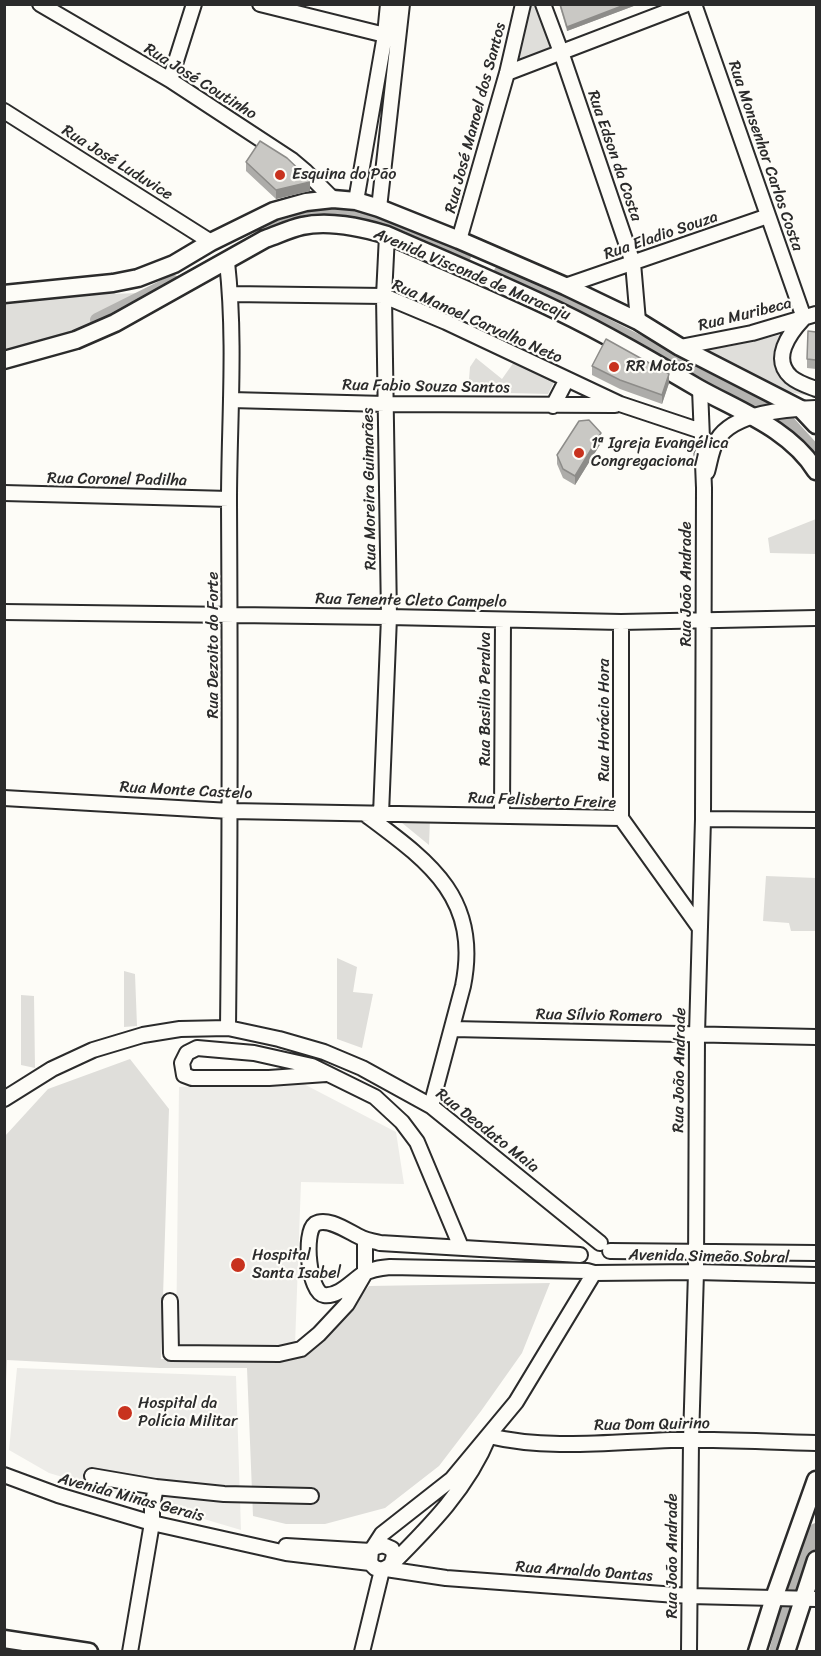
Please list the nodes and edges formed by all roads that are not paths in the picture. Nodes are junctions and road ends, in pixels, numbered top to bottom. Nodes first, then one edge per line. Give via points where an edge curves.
1 (40, 4) edge
2 (194, 4) edge
3 (260, 4) edge
4 (388, 4) edge
5 (402, 4) edge
6 (523, 4) edge
7 (543, 4) edge
8 (687, 4) edge
9 (694, 4) edge
10 (385, 35) junction
11 (561, 52) junction
12 (507, 73) junction
13 (170, 80) junction
14 (4, 111) edge
15 (333, 199) junction
16 (356, 201) junction
17 (379, 208) junction
18 (768, 216) junction
19 (387, 235) junction
20 (459, 240) junction
21 (212, 242) junction
22 (486, 252) junction
23 (227, 262) junction
24 (633, 263) junction
25 (474, 273) junction
26 (565, 286) junction
27 (4, 294) edge
28 (230, 294) junction
29 (384, 296) junction
30 (810, 316) edge
31 (638, 321) junction
32 (680, 346) junction
33 (4, 360) edge
34 (566, 381) junction
35 (700, 388) junction
36 (816, 389) edge
37 (231, 400) junction
38 (385, 404) junction
39 (620, 404) junction
40 (553, 405) junction
41 (804, 408) edge
42 (758, 415) junction
43 (816, 425) edge
44 (701, 431) junction
45 (816, 471) edge
46 (704, 488) junction
47 (4, 494) edge
48 (229, 499) junction
49 (4, 612) edge
50 (230, 615) junction
51 (388, 617) junction
52 (816, 618) edge
53 (503, 620) junction
54 (704, 621) junction
55 (621, 622) junction
56 (4, 798) edge
57 (230, 811) junction
58 (365, 814) junction
59 (381, 814) junction
60 (502, 814) junction
61 (621, 818) junction
62 (703, 819) junction
63 (816, 820) edge
64 (699, 927) junction
65 (228, 1028) junction
66 (453, 1029) junction
67 (697, 1034) junction
68 (816, 1037) edge
69 (326, 1074) junction
70 (4, 1099) edge
71 (431, 1106) junction
72 (365, 1240) junction
73 (461, 1247) junction
74 (605, 1247) junction
75 (696, 1252) junction
76 (816, 1253) edge
77 (580, 1255) junction
78 (594, 1272) junction
79 (696, 1272) junction
80 (365, 1273) junction
81 (816, 1275) edge
82 (170, 1301) dead end
83 (489, 1436) junction
84 (691, 1440) junction
85 (816, 1443) edge
86 (4, 1475) edge
87 (92, 1476) dead end
88 (816, 1480) edge
89 (156, 1487) junction
90 (311, 1496) dead end
91 (152, 1523) junction
92 (816, 1560) edge
93 (379, 1561) junction
94 (690, 1596) junction
95 (775, 1598) junction
96 (805, 1600) edge
97 (4, 1640) edge
98 (89, 1652) edge
99 (130, 1652) edge
100 (362, 1652) edge
101 (689, 1652) edge
102 (757, 1652) edge
103 (786, 1652) edge

1 - 13 street, Rua José Coutinho
2 - 13 street
3 - 10 street
4 - 10 street
5 - 17 street
6 - 12 street, Rua José Manoel dos Santos
7 - 11 street, Rua Edson da Costa
8 - 11 street
9 - 18 street, Rua Monsenhor Carlos Costa
10 - 16 street
11 - 12 street
11 - 24 street, Rua Edson da Costa
12 - 20 street, Rua José Manoel dos Santos
13 - 15 street, Rua José Coutinho via 292,160
14 - 21 street, Rua José Luduvice
15 - 16 main road, Avenida Visconde de Maracaju
15 - 21 main road, Avenida Visconde de Maracaju via 274,211
16 - 17 main road, Avenida Visconde de Maracaju
17 - 20 main road, Avenida Visconde de Maracaju
18 - 24 street, Rua Eladio Souza
18 - 30 street, Rua Monsenhor Carlos Costa
19 - 23 main road, Avenida Visconde de Maracaju via 361,227 302,226 265,240
19 - 25 main road, Avenida Visconde de Maracaju
19 - 29 street, Rua Moreira Guimarães
20 - 22 main road, Avenida Visconde de Maracaju
21 - 27 main road, Avenida Visconde de Maracaju via 174,264 130,280
22 - 25 main road
22 - 26 main road, Avenida Visconde de Maracaju
23 - 28 street, Rua Dezoito do Forte
23 - 33 main road, Avenida Visconde de Maracaju via 76,340
24 - 26 street, Rua Eladio Souza
24 - 31 street, Rua Edson da Costa
25 - 35 main road, Avenida Visconde de Maracaju via 598,331
26 - 31 main road, Avenida Visconde de Maracaju
28 - 29 street, Rua Manoel Carvalho Neto
28 - 37 street, Rua Dezoito do Forte
29 - 34 street, Rua Manoel Carvalho Neto
29 - 38 street, Rua Moreira Guimarães
30 - 32 street, Rua Muribeca via 731,338
30 - 36 street via 788,336 783,360 789,375
31 - 32 main road, Avenida Visconde de Maracaju
32 - 41 main road, Avenida Visconde de Maracaju
34 - 39 street, Rua Manoel Carvalho Neto
34 - 40 street, Rua Manoel Carvalho Neto
35 - 42 main road, Avenida Visconde de Maracaju
35 - 44 street, Rua João Andrade
37 - 38 street, Rua Fabio Souza Santos
37 - 48 street, Rua Dezoito do Forte
38 - 40 street, Rua Fabio Souza Santos
38 - 51 street, Rua Moreira Guimarães
39 - 40 street, Rua Fabio Souza Santos
39 - 44 street, Rua Manoel Carvalho Neto
41 - 42 street
41 - 43 main road, Avenida Visconde de Maracaju
42 - 45 main road, Avenida Visconde de Maracaju via 801,450
42 - 46 street, Rua João Andrade via 728,429 718,439
44 - 46 street, Rua João Andrade
46 - 54 street, Rua João Andrade
47 - 48 street, Rua Coronel Padilha
48 - 50 street, Rua Dezoito do Forte
49 - 50 street, Rua Tenente Cleto Campelo
50 - 51 street, Rua Tenente Cleto Campelo
50 - 57 street, Rua Dezoito do Forte
51 - 53 street, Rua Tenente Cleto Campelo
51 - 59 street, Rua Moreira Guimarães
52 - 54 street, Rua Tenente Cleto Campelo
53 - 55 street, Rua Tenente Cleto Campelo
53 - 60 street, Rua Basilio Peralva
54 - 55 street, Rua Tenente Cleto Campelo
54 - 62 street, Rua João Andrade
55 - 61 street, Rua Horácio Hora
56 - 57 street, Rua Monte Castelo
57 - 58 street, Rua Monte Castelo
57 - 65 street, Rua Dezoito do Forte
58 - 59 street, Rua Felisberto Freire
58 - 66 street via 411,848 441,877 463,921 467,968
59 - 60 street, Rua Felisberto Freire
60 - 61 street, Rua Felisberto Freire
61 - 64 street, Rua Felisberto Freire
62 - 63 street
62 - 64 street, Rua João Andrade
64 - 67 street, Rua João Andrade
65 - 70 street, Rua Deodato Maia via 180,1029 122,1040 52,1069
65 - 71 street, Rua Deodato Maia via 324,1052
66 - 67 street, Rua Sílvio Romero
66 - 71 street
67 - 68 street, Rua Sílvio Romero
67 - 75 street, Rua João Andrade
69 - 69 street via 312,1066 254,1053 197,1048 187,1053 182,1063 184,1075 192,1078
69 - 73 street via 375,1096 402,1122 417,1142
71 - 74 street, Rua Deodato Maia
72 - 73 street
72 - 80 street
72 - 80 street via 322,1222 312,1228 309,1246 309,1262 320,1295 343,1289
73 - 77 street
74 - 75 street, Avenida Simeão Sobral
74 - 77 street via 587,1244
74 - 78 street via 611,1261 606,1269
75 - 76 street, Avenida Simeão Sobral
75 - 79 street, Rua João Andrade
77 - 78 street via 582,1264
78 - 79 street, Avenida Simeão Sobral
78 - 80 street, Avenida Simeão Sobral via 390,1267
78 - 83 street via 516,1402
79 - 81 street, Avenida Simeão Sobral
79 - 84 street, Rua João Andrade
80 - 82 street via 347,1304 319,1334 301,1349 279,1354 171,1353
83 - 84 street, Rua Dom Quirino via 542,1444
83 - 93 street via 464,1485
83 - 93 street via 452,1479 388,1528
84 - 85 street, Rua Dom Quirino
84 - 94 street, Rua João Andrade
86 - 91 street, Avenida Minas Gerais
87 - 89 street
88 - 95 main road
89 - 90 street via 224,1494
89 - 91 street
91 - 93 street, Avenida Minas Gerais via 286,1553
91 - 99 street
92 - 96 main road
93 - 94 street, Rua Arnaldo Dantas via 446,1578
93 - 100 street
94 - 95 street, Rua Arnaldo Dantas
94 - 101 street, Rua João Andrade
95 - 96 street, Rua Arnaldo Dantas
95 - 102 main road
96 - 103 main road
97 - 98 main road

